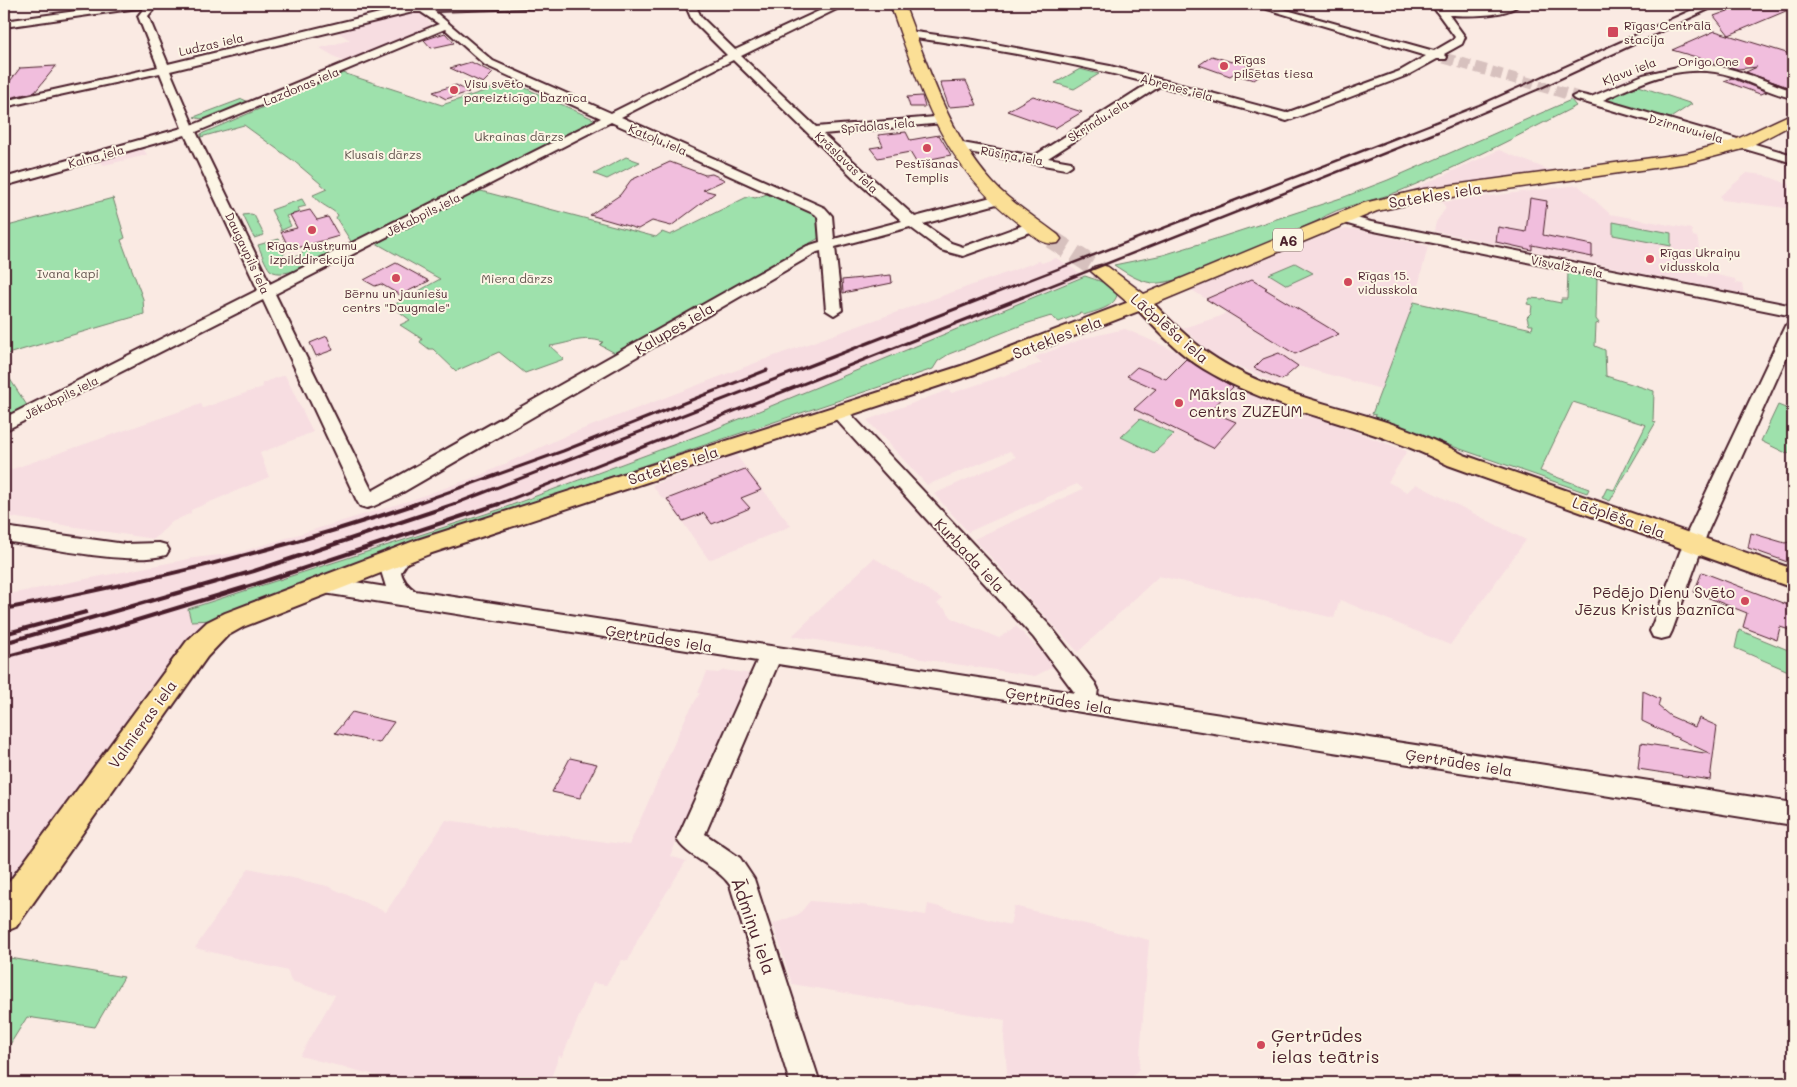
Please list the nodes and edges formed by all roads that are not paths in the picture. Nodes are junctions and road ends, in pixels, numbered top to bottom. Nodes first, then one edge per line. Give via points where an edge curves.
1 (147, 4) edge
2 (153, 4) edge
3 (560, 4) edge
4 (690, 4) edge
5 (794, 4) edge
6 (814, 4) edge
7 (842, 4) edge
8 (897, 4) edge
9 (1255, 4) edge
10 (1515, 4) edge
11 (532, 5) edge
12 (420, 6) edge
13 (483, 7) junction
14 (1439, 8) edge
15 (1317, 10) dead end
16 (464, 19) junction
17 (1314, 21) junction
18 (4, 24) edge
19 (446, 25) junction
20 (908, 34) junction
21 (735, 55) junction
22 (1439, 56) junction
23 (165, 69) junction
24 (1159, 82) junction
25 (1793, 95) edge
26 (1578, 97) tunnel mouth
27 (1592, 101) junction
28 (4, 104) edge
29 (1793, 118) edge
30 (611, 119) junction
31 (943, 119) junction
32 (814, 130) junction
33 (189, 131) junction
34 (1741, 144) junction
35 (957, 146) junction
36 (1037, 159) junction
37 (1793, 159) edge
38 (1066, 165) dead end
39 (4, 182) edge
40 (999, 199) junction
41 (1342, 218) junction
42 (911, 222) junction
43 (1034, 226) junction
44 (1051, 239) tunnel mouth
45 (828, 244) junction
46 (1101, 271) tunnel mouth
47 (267, 293) junction
48 (1142, 303) junction
49 (834, 310) dead end
50 (1793, 311) edge
51 (1793, 326) edge
52 (839, 412) junction
53 (4, 425) edge
54 (367, 502) joint
55 (4, 534) edge
56 (1693, 543) junction
57 (159, 550) dead end
58 (403, 554) junction
59 (1793, 579) edge
60 (324, 585) junction
61 (410, 598) junction
62 (1662, 631) dead end
63 (771, 655) junction
64 (1085, 704) junction
65 (1793, 814) edge
66 (4, 916) edge
67 (804, 1083) edge

1 - 18 street
2 - 23 street, Daugavpils iela via 143,16
3 - 11 street
4 - 21 street, Krāslavas iela via 699,21
5 - 6 street
7 - 21 street, Jēkabpils iela
8 - 20 highway
9 - 17 street
10 - 14 street via 1488,12
11 - 13 street, Ludzas iela
11 - 16 street
12 - 13 street, Ludzas iela
12 - 19 street, Katoļu iela
12 - 23 street, Ludzas iela
13 - 16 street via 492,10
14 - 22 street, Abrenes iela via 1460,39
15 - 17 street via 1319,16
16 - 19 street, Lazdonas iela
17 - 22 street
19 - 30 street, Katoļu iela via 489,63
19 - 33 street, Lazdonas iela
20 - 24 street, Abrenes iela via 1091,65
20 - 31 highway
21 - 30 street, Jēkabpils iela
21 - 32 street, Krāslavas iela
22 - 24 street, Abrenes iela via 1404,73 1287,117
23 - 28 street, Ludzas iela
23 - 33 street, Daugavpils iela
24 - 36 street, Skrindu iela
25 - 27 street, Kļavu iela via 1707,66 1650,75
26 - 27 street, Dzirnavu iela
27 - 34 street, Dzirnavu iela
29 - 34 highway, Satekles iela / A6
30 - 45 street, Katoļu iela via 820,211 824,216
30 - 47 street, Jēkabpils iela
31 - 32 street, Spīdolas iela
31 - 35 highway
32 - 42 street, Krāslavas iela
33 - 39 street, Kalna iela
33 - 47 street, Daugavpils iela
34 - 37 street, Dzirnavu iela
34 - 41 highway, Satekles iela / A6 via 1651,165 1401,199
35 - 36 street, Rūsiņa iela
35 - 40 highway via 977,176
36 - 38 street, Rūsiņa iela
40 - 42 street, Kalupes iela
40 - 43 highway
41 - 48 highway, Satekles iela / A6
41 - 50 street, Visvalža iela
42 - 43 street, Krāslavas iela via 953,252
42 - 45 street, Kalupes iela
43 - 44 highway
45 - 49 street, Katoļu iela
45 - 54 street, Kalupes iela via 797,257
46 - 48 highway, Lāčplēša iela
47 - 53 street, Jēkabpils iela
47 - 54 street, Daugavpils iela
48 - 52 main road, Satekles iela via 968,370
48 - 56 main road, Lāčplēša iela via 1191,350 1221,370 1412,446
51 - 56 street
52 - 58 main road, Satekles iela
52 - 64 street, Kurbada iela via 1042,632 1087,689
55 - 57 street via 125,551
56 - 59 main road, Lāčplēša iela
56 - 62 street
58 - 60 main road, Satekles iela
58 - 61 street via 391,571 392,580
60 - 61 street, Ģertrūdes iela
60 - 66 main road, Valmieras iela via 234,620 205,639
61 - 63 street, Ģertrūdes iela
63 - 64 street, Ģertrūdes iela
63 - 67 street, Ādmiņu iela via 690,839 726,861 741,879
64 - 65 street, Ģertrūdes iela

